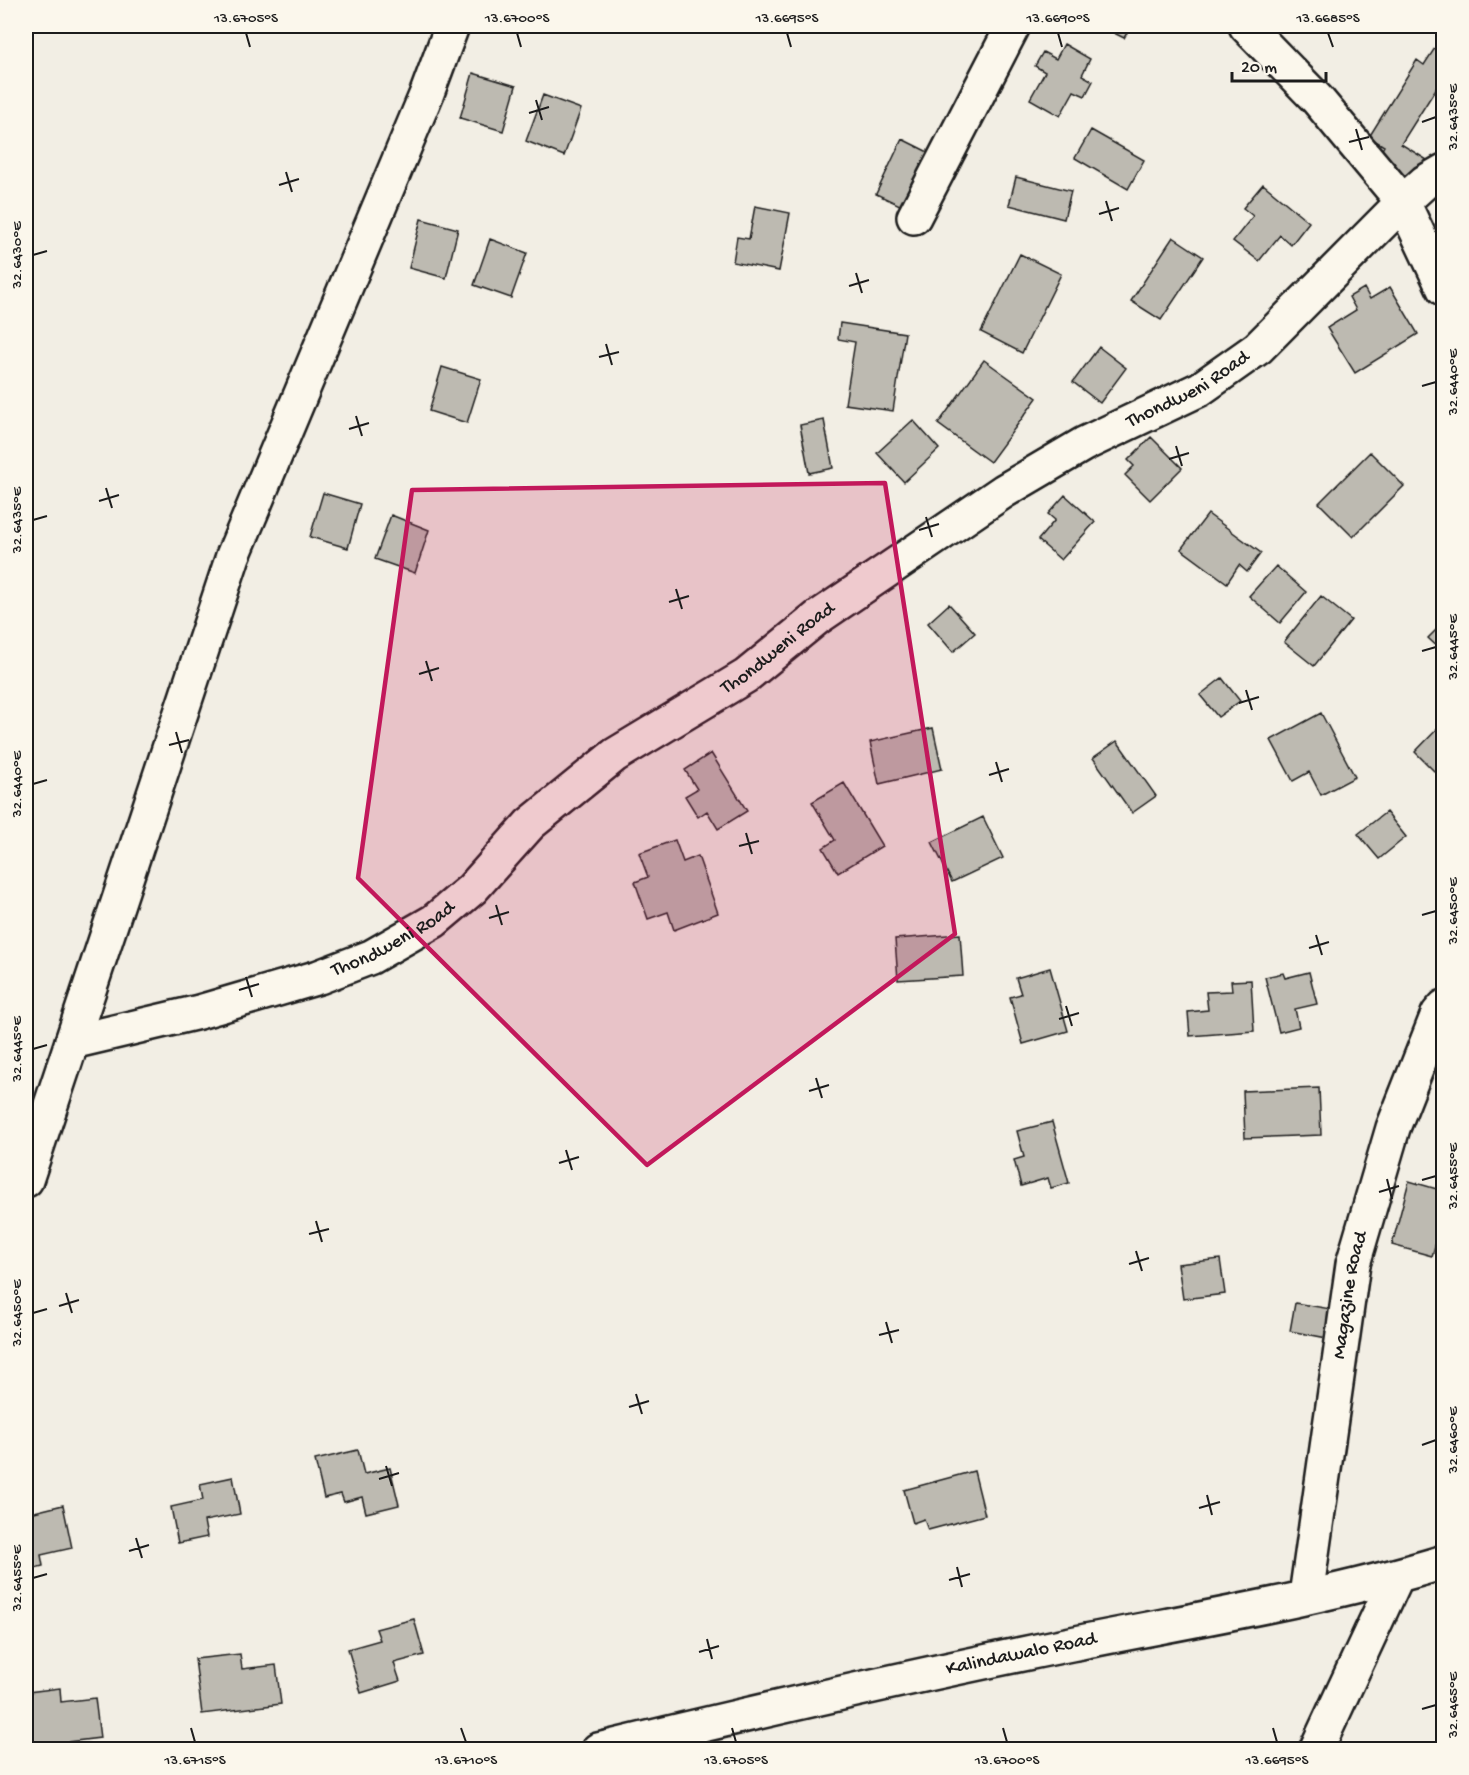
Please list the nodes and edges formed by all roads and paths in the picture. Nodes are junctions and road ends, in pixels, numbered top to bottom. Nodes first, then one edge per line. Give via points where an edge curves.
1 (452, 26) edge
2 (1013, 26) edge
3 (1246, 26) edge
4 (1443, 171) edge
5 (1403, 201) junction
6 (914, 217) dead end
7 (1443, 289) edge
8 (1443, 1007) edge
9 (72, 1042) junction
10 (26, 1180) edge
11 (1443, 1562) edge
12 (1397, 1576) junction
13 (1306, 1596) junction
14 (598, 1749) edge
15 (1316, 1749) edge

1 - 9 street via 233,556
2 - 6 street
3 - 5 street via 1317,99
4 - 5 street, Thondweni Road
5 - 7 street
5 - 9 street, Thondweni Road via 1258,348 1200,389 1084,444 1004,490 817,618 746,676 615,756 530,824 472,889 434,921 371,957 319,977 200,1012
8 - 13 street, Magazine Road via 1394,1128 1353,1263
9 - 10 street
11 - 12 street, Kalindawalo Road
12 - 13 street, Kalindawalo Road
12 - 15 street
13 - 14 street, Kalindawalo Road via 857,1687

